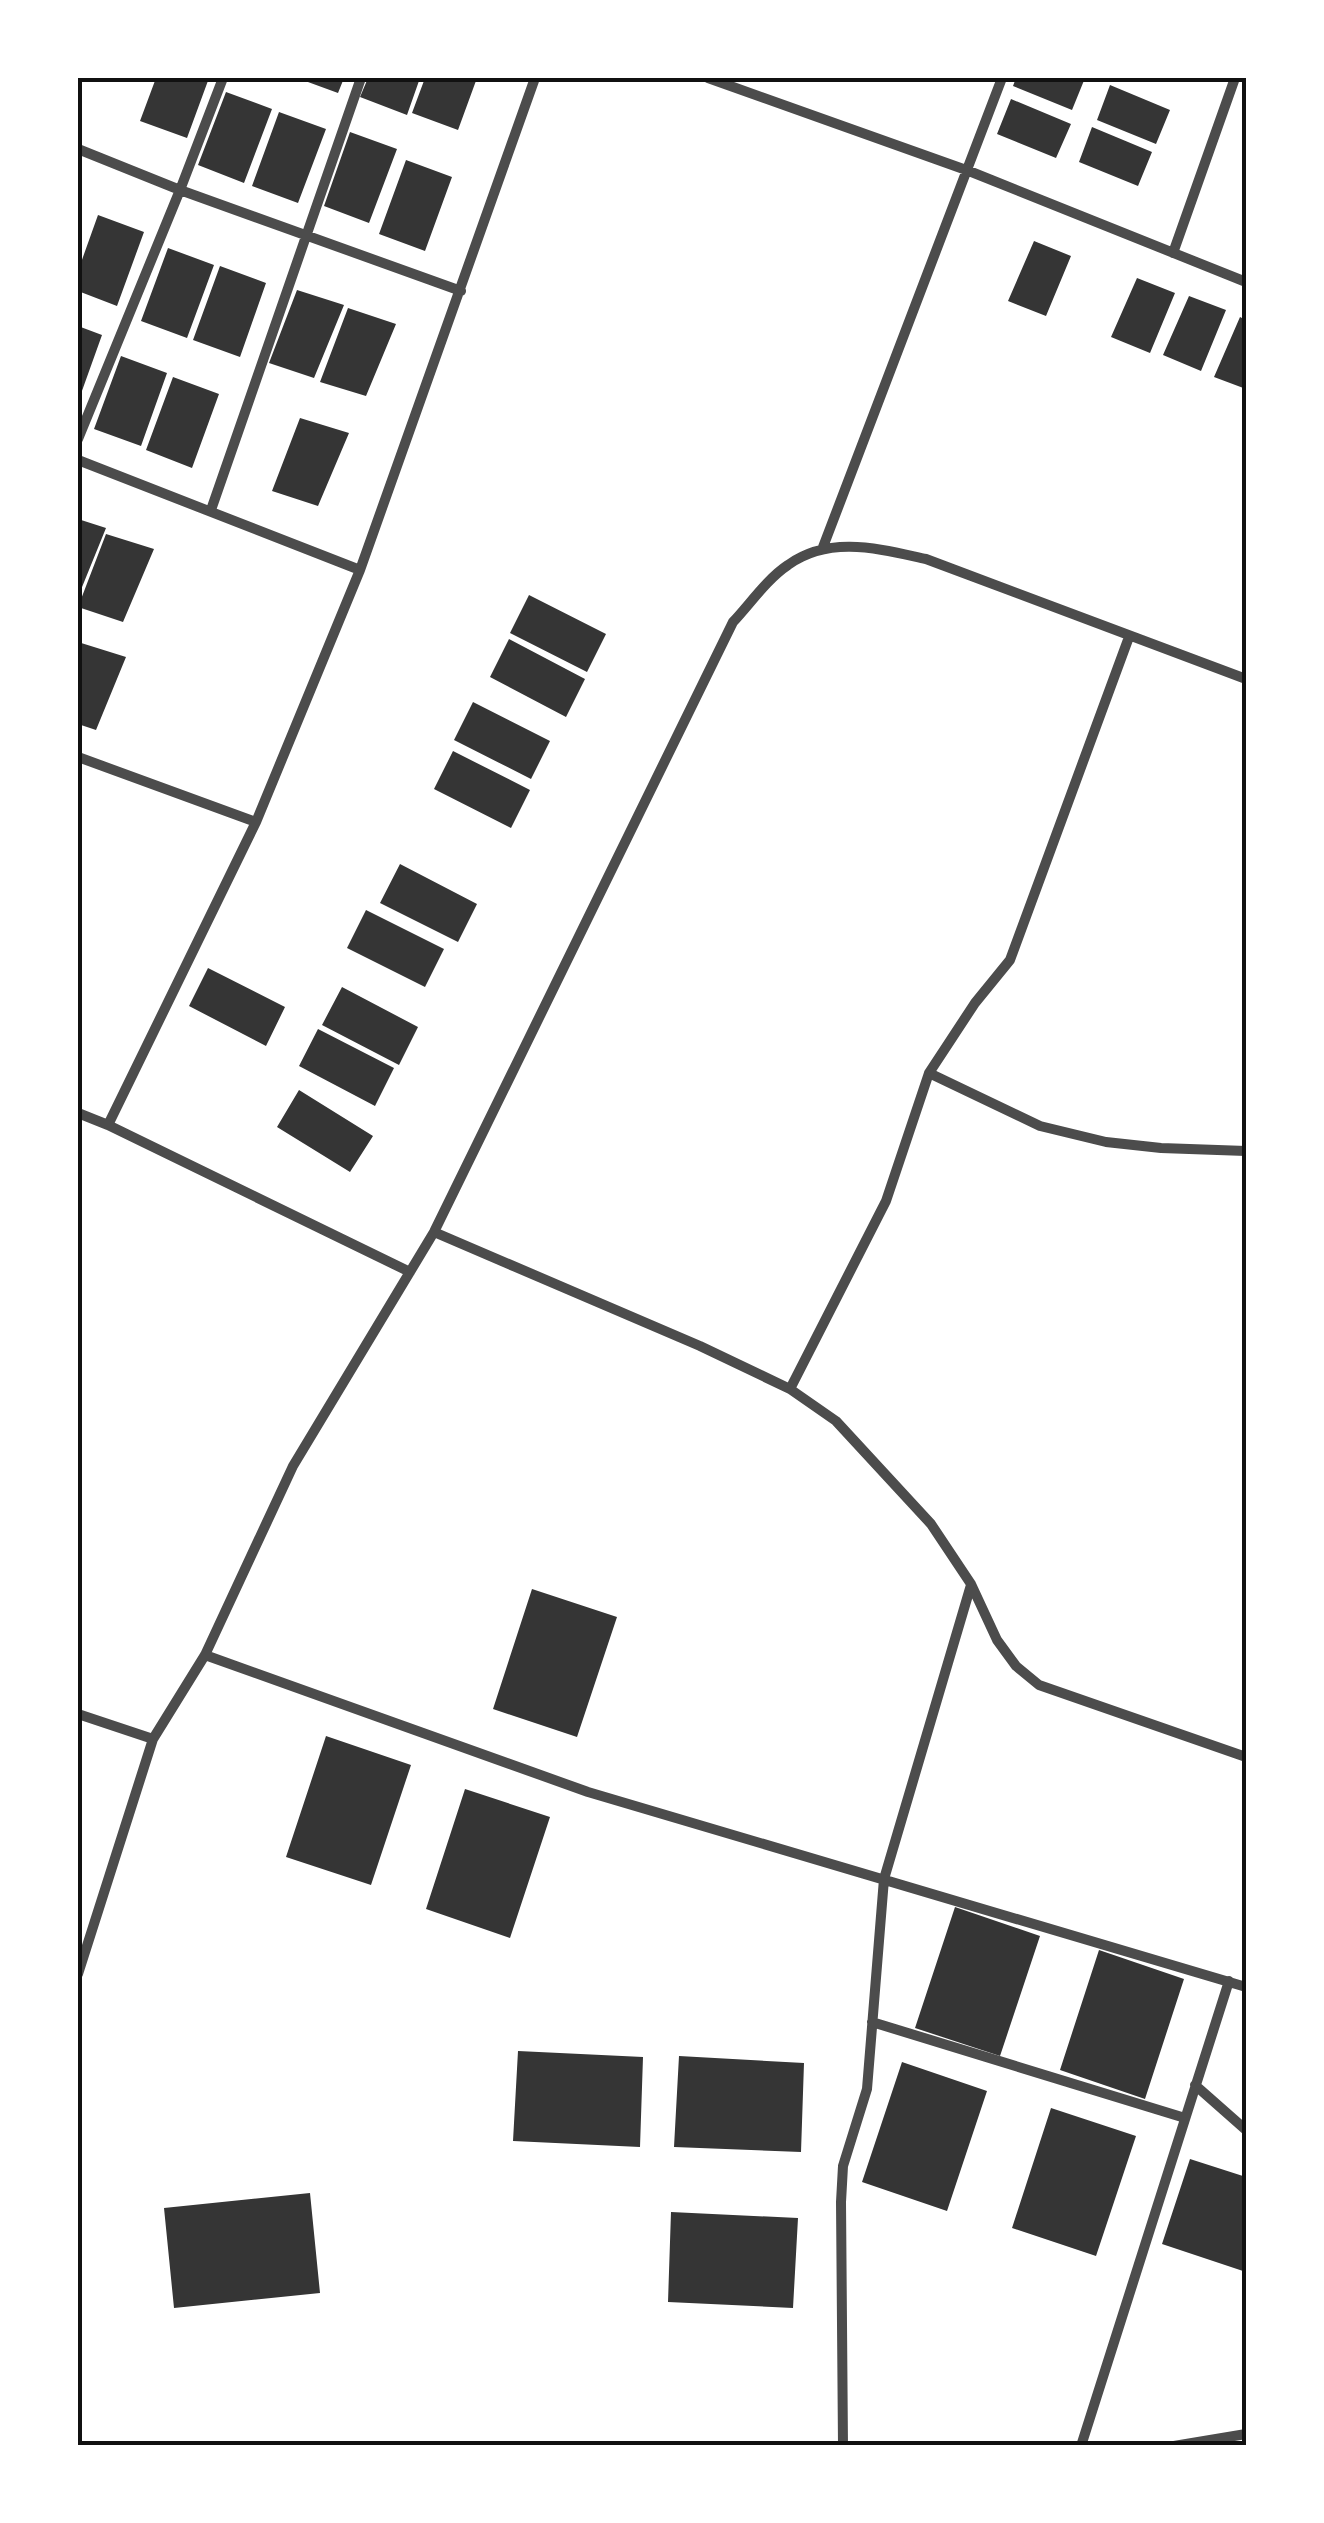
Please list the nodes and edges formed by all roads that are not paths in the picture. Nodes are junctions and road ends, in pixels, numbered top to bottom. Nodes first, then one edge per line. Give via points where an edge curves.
1 (223, 78) edge
2 (361, 78) edge
3 (535, 78) edge
4 (708, 78) edge
5 (1002, 78) edge
6 (1235, 78) edge
7 (78, 149) edge
8 (969, 171) junction
9 (180, 190) junction
10 (305, 233) junction
11 (1173, 252) junction
12 (1246, 282) edge
13 (461, 291) junction
14 (78, 440) edge
15 (78, 460) edge
16 (211, 510) junction
17 (823, 547) junction
18 (360, 570) junction
19 (1130, 637) junction
20 (1246, 679) edge
21 (78, 757) edge
22 (256, 822) junction
23 (929, 1073) junction
24 (78, 1113) edge
25 (108, 1125) junction
26 (1246, 1150) edge
27 (434, 1232) junction
28 (410, 1272) junction
29 (790, 1389) junction
30 (971, 1584) junction
31 (206, 1655) junction
32 (78, 1714) edge
33 (153, 1739) junction
34 (1246, 1757) edge
35 (884, 1879) junction
36 (78, 1974) edge
37 (1229, 1981) junction
38 (1246, 1987) edge
39 (872, 2022) junction
40 (1196, 2085) junction
41 (1185, 2118) junction
42 (1246, 2130) edge
43 (1246, 2434) edge
44 (843, 2446) edge
45 (1081, 2446) edge
46 (1174, 2446) edge

1 - 9 street
2 - 10 street
3 - 13 street
4 - 8 street
5 - 8 street
6 - 11 street
7 - 9 street
8 - 11 street
8 - 17 street
9 - 10 street
9 - 14 street
10 - 13 street
10 - 16 street
11 - 12 street
13 - 18 street
15 - 16 street
16 - 18 street
17 - 19 street via 871,547 926,560
17 - 27 street via 787,565 733,622
18 - 22 street
19 - 20 street
19 - 23 street via 1010,960
21 - 22 street
22 - 25 street
23 - 26 street via 1040,1126 1124,1144
23 - 29 street via 886,1201
24 - 25 street
25 - 28 street
27 - 28 street
27 - 29 street
28 - 31 street via 293,1466
29 - 30 street via 875,1460 931,1524
30 - 34 street via 996,1640 1038,1685
30 - 35 street
31 - 33 street
31 - 35 street via 588,1792
32 - 33 street
33 - 36 street
35 - 37 street
35 - 39 street
37 - 38 street
37 - 40 street
39 - 41 street
39 - 44 street via 867,2089 842,2184
40 - 41 street
40 - 42 street
41 - 45 street
43 - 46 street

